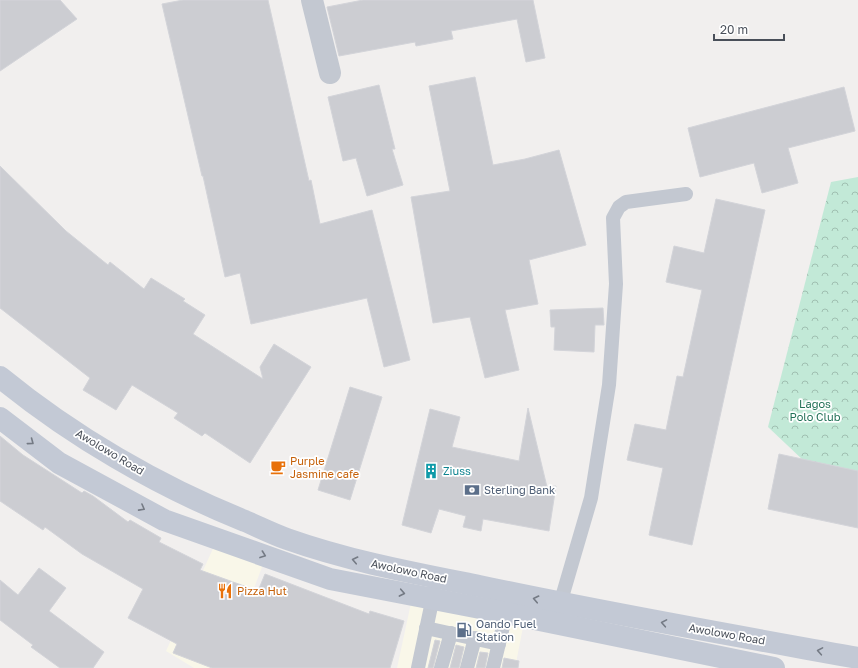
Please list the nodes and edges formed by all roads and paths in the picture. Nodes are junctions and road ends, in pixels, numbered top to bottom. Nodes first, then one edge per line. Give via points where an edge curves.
1 (312, 0) edge
2 (330, 73) dead end
3 (686, 194) dead end
4 (0, 377) edge
5 (0, 418) edge
6 (437, 578) junction
7 (432, 599) junction
8 (509, 603) junction
9 (560, 604) junction
10 (426, 628) junction
11 (451, 633) junction
12 (475, 638) junction
13 (499, 644) junction
14 (858, 658) edge
15 (418, 668) edge
16 (441, 668) edge
17 (467, 668) edge
18 (493, 668) edge
19 (774, 668) edge

1 - 2 street
3 - 9 lane via 626,202 619,207 613,218 616,284 609,384 591,498
6 -> 4 main road, Awolowo Road via 346,558 286,538 220,511 122,462
5 -> 7 main road, Awolowo Road via 59,464 164,520 330,579
6 - 7 lane
6 - 8 main road, Awolowo Road
7 - 8 main road, Awolowo Road
7 - 10 lane
9 -> 8 main road, Awolowo Road
8 - 13 lane
8 - 19 main road, Awolowo Road
14 -> 9 main road, Awolowo Road
10 - 11 lane
10 - 15 lane
11 - 12 lane
11 - 16 lane
12 - 13 lane
12 - 17 lane
13 - 18 lane

